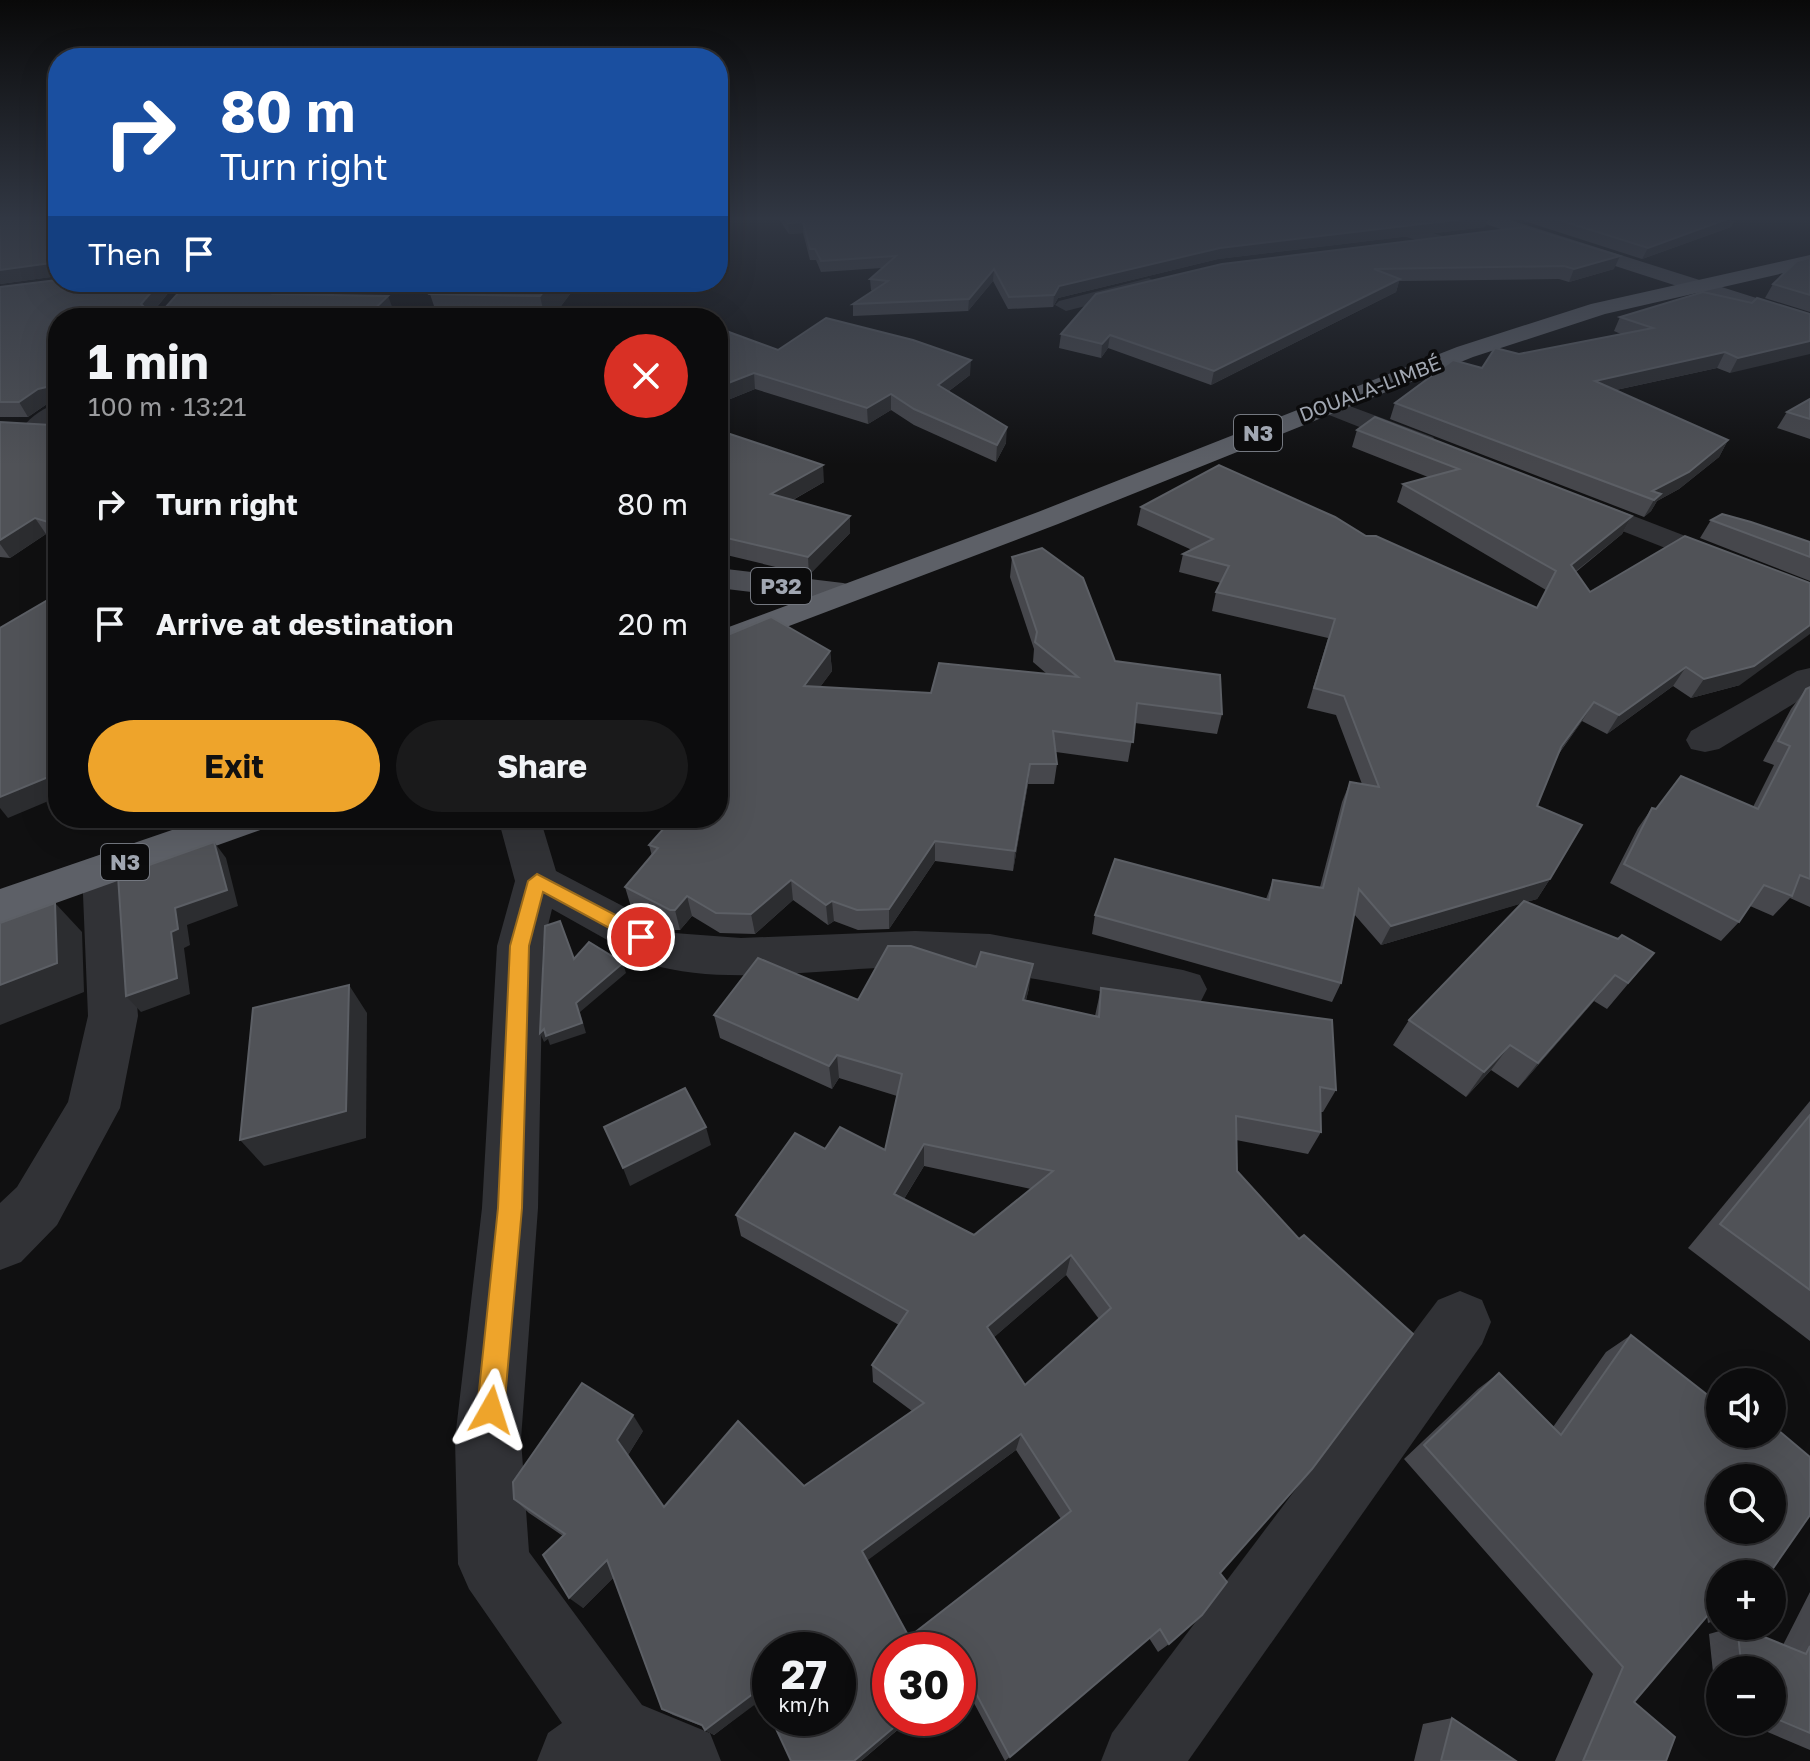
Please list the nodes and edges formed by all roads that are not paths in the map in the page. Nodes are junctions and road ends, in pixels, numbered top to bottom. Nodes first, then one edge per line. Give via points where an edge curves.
1 (1085, 300) edge
2 (1637, 300) edge
3 (1737, 300) edge
4 (1066, 305) dead end
5 (1810, 322) edge
6 (1328, 406) junction
7 (1444, 451) edge
8 (1547, 491) edge
9 (728, 579) edge
10 (843, 593) junction
11 (1810, 595) edge
12 (728, 639) edge
13 (1810, 679) edge
14 (1705, 740) dead end
15 (223, 828) edge
16 (522, 828) edge
17 (104, 870) junction
18 (537, 881) junction
19 (0, 906) edge
20 (1183, 989) dead end
21 (0, 1242) edge
22 (1460, 1322) dead end
23 (624, 1752) edge
24 (1140, 1761) edge

1 - 4 street
2 - 6 highway, DOUALA-LIMBÉ / N3 via 1465,352
3 - 5 main road
6 - 7 street
6 - 10 highway, DOUALA-LIMBÉ / N3
8 - 11 street
9 - 10 main road, P32
10 - 12 highway, DOUALA-LIMBÉ / N3
13 - 14 street
15 - 17 highway, N3
16 - 18 street
17 - 19 highway, N3
17 - 21 street via 113,1016 93,1108 37,1206
18 - 20 street via 667,951 741,956 915,949 990,952
18 - 23 street via 520,946 510,1208 488,1439 494,1564
22 - 24 street

